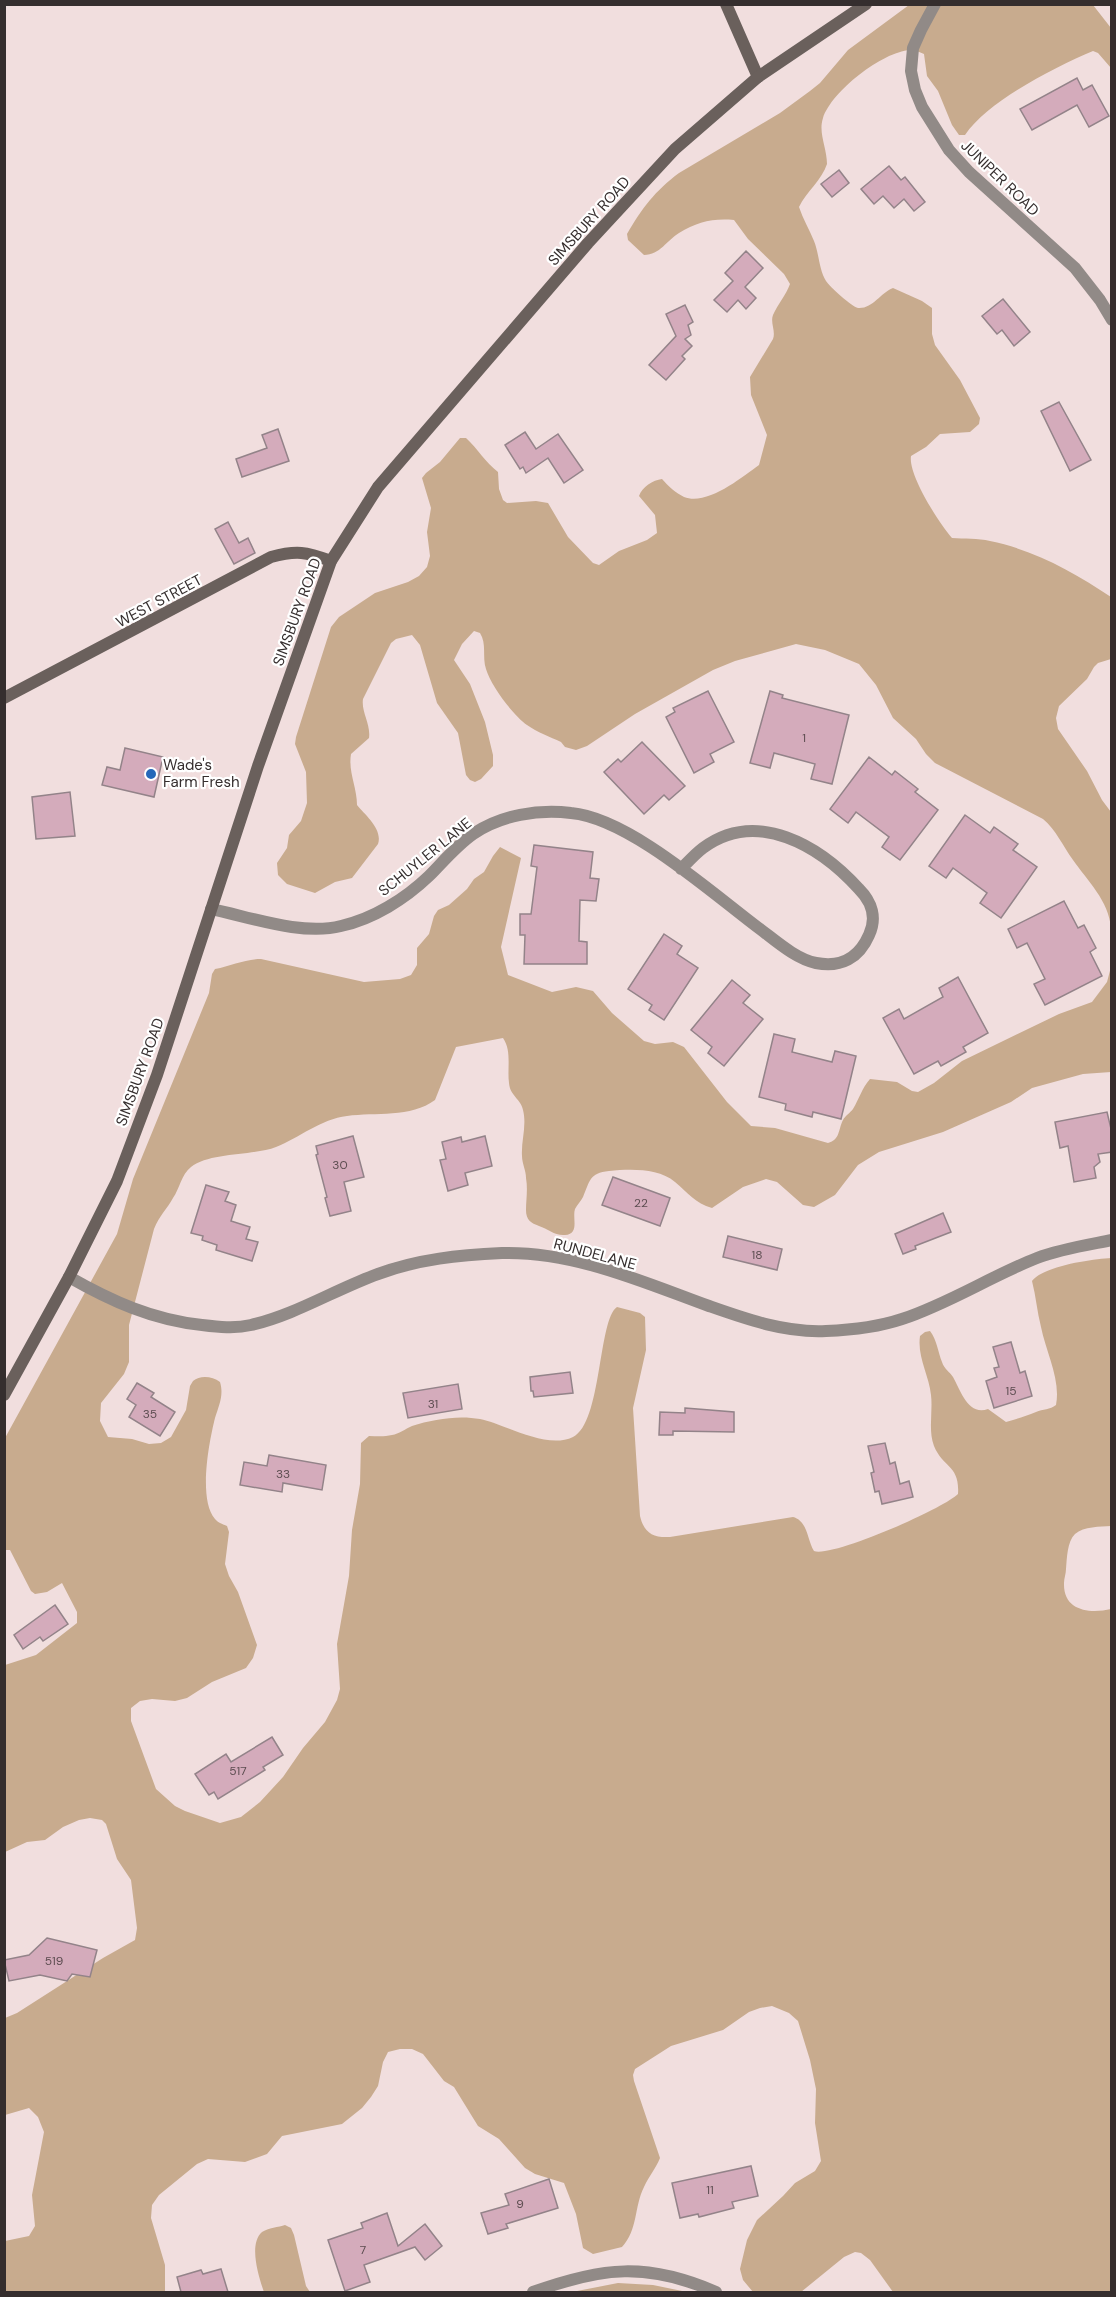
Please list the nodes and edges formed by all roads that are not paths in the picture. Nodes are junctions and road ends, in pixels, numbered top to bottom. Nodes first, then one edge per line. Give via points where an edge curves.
1 (726, 4) edge
2 (866, 4) edge
3 (935, 4) edge
4 (758, 77) junction
5 (1112, 320) edge
6 (331, 561) junction
7 (4, 699) edge
8 (681, 869) junction
9 (211, 909) junction
10 (1112, 1240) edge
11 (69, 1277) junction
12 (4, 1395) edge
13 (533, 2292) edge
14 (716, 2292) edge

1 - 4 main road
2 - 4 main road, SIMSBURY ROAD
3 - 5 street, JUNIPER ROAD via 913,48 911,71 922,107 949,150 1075,268
4 - 6 main road, SIMSBURY ROAD via 675,149 588,243 378,487
6 - 7 main road, WEST STREET via 291,551 272,557
6 - 9 main road, SIMSBURY ROAD via 261,754
8 - 8 street, SCHUYLER LANE via 810,961 832,965 851,959 859,953 873,925 866,897 848,878 810,849 773,832 743,830 721,838
8 - 9 street, SCHUYLER LANE via 633,836 596,819 571,813 534,813 504,819 475,832 427,878 392,904 341,926 298,927
9 - 11 main road, SIMSBURY ROAD via 157,1075 121,1170
10 - 11 street, RUNDELANE via 1039,1257 904,1319 824,1332 745,1319 595,1266 506,1253 424,1261 380,1273 249,1326 174,1322 103,1297
11 - 12 main road, SIMSBURY ROAD
13 - 14 street via 619,2270 671,2276

